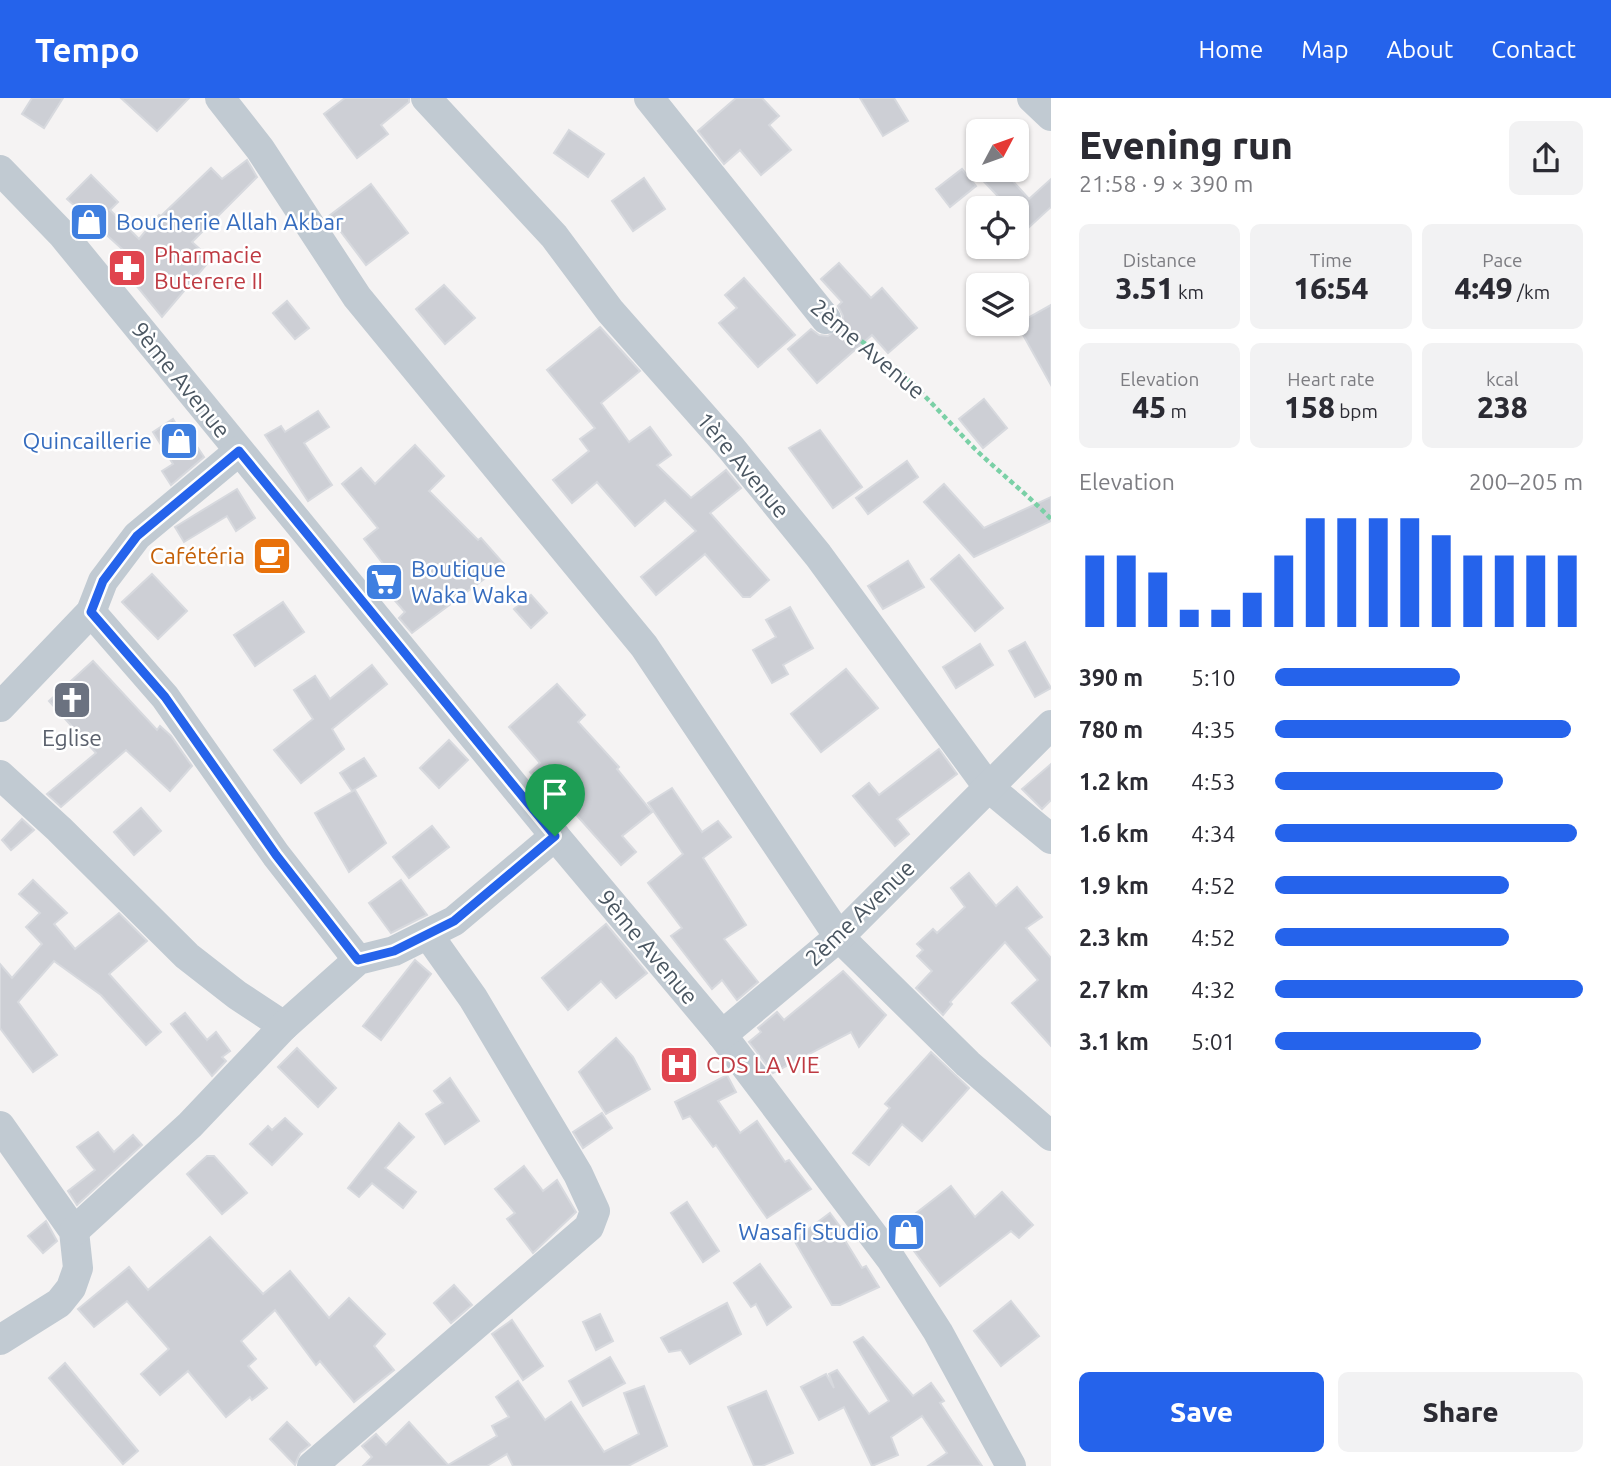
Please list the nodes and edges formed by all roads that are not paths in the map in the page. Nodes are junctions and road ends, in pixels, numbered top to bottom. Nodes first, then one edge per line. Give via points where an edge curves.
1 (220, 98) edge
2 (426, 98) edge
3 (649, 98) edge
4 (1032, 98) edge
5 (1051, 116) edge
6 (0, 170) edge
7 (826, 319) road end
8 (239, 451) junction
9 (91, 612) junction
10 (0, 707) edge
11 (1051, 724) edge
12 (0, 775) edge
13 (988, 786) junction
14 (555, 836) junction
15 (1051, 839) edge
16 (429, 936) junction
17 (839, 937) junction
18 (358, 960) junction
19 (284, 1026) junction
20 (722, 1035) junction
21 (0, 1126) edge
22 (1051, 1136) edge
23 (74, 1231) junction
24 (0, 1340) edge
25 (312, 1466) edge
26 (1011, 1466) edge

1 - 17 street via 260,149 357,297 644,646
2 - 13 street, 1ère Avenue via 554,236 610,311 731,448 818,555
3 - 7 street, 2ème Avenue
4 - 5 street
6 - 8 street, 9ème Avenue via 62,234
8 - 9 street via 137,536 103,581
8 - 14 street, 9ème Avenue
9 - 10 street
9 - 18 street via 165,697 276,855
11 - 13 street, 2ème Avenue
12 - 19 street via 187,956
13 - 15 street, 1ère Avenue
13 - 17 street, 2ème Avenue
14 - 16 street via 454,921
14 - 20 street, 9ème Avenue
16 - 18 street
16 - 25 street via 473,998 578,1174 595,1211 594,1219
17 - 20 street, 2ème Avenue
17 - 22 street via 968,1064
18 - 19 street
19 - 23 street via 190,1125
20 - 26 street, 9ème Avenue via 891,1259 938,1332
21 - 23 street
23 - 24 street via 78,1268 71,1288 59,1303

